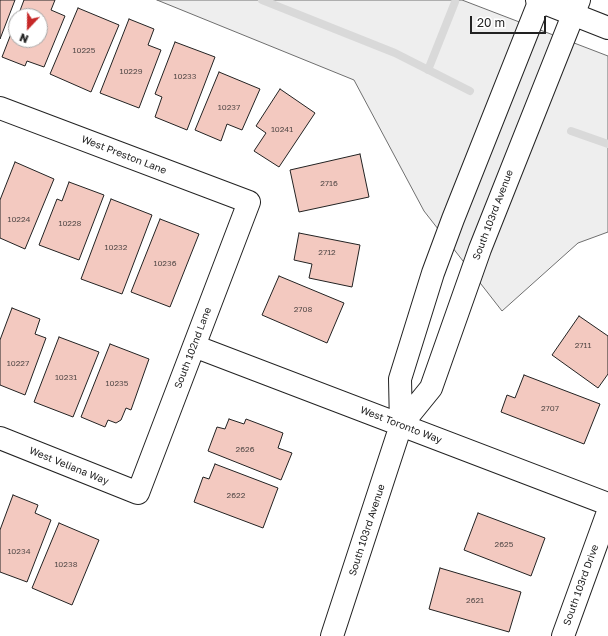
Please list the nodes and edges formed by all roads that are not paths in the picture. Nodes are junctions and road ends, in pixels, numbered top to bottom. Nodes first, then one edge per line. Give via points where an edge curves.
1 (539, 0) edge
2 (576, 7) edge
3 (608, 28) edge
4 (0, 108) edge
5 (248, 202) joint
6 (194, 346) junction
7 (401, 424) junction
8 (0, 438) edge
9 (138, 493) joint
10 (608, 504) edge
11 (608, 512) edge
12 (332, 636) edge
13 (563, 636) edge

1 - 2 street
1 - 7 street, South 103rd Avenue via 433,274 400,379
2 - 3 street
2 - 7 street, South 103rd Avenue via 480,249 431,388
4 - 5 street, West Preston Lane
5 - 6 street, South 102nd Lane
6 - 7 street, West Toronto Way
6 - 9 street, South 102nd Lane
7 - 10 street, West Toronto Way
7 - 12 street, South 103rd Avenue
8 - 9 street, West Veliana Way
11 - 13 street, South 103rd Drive

